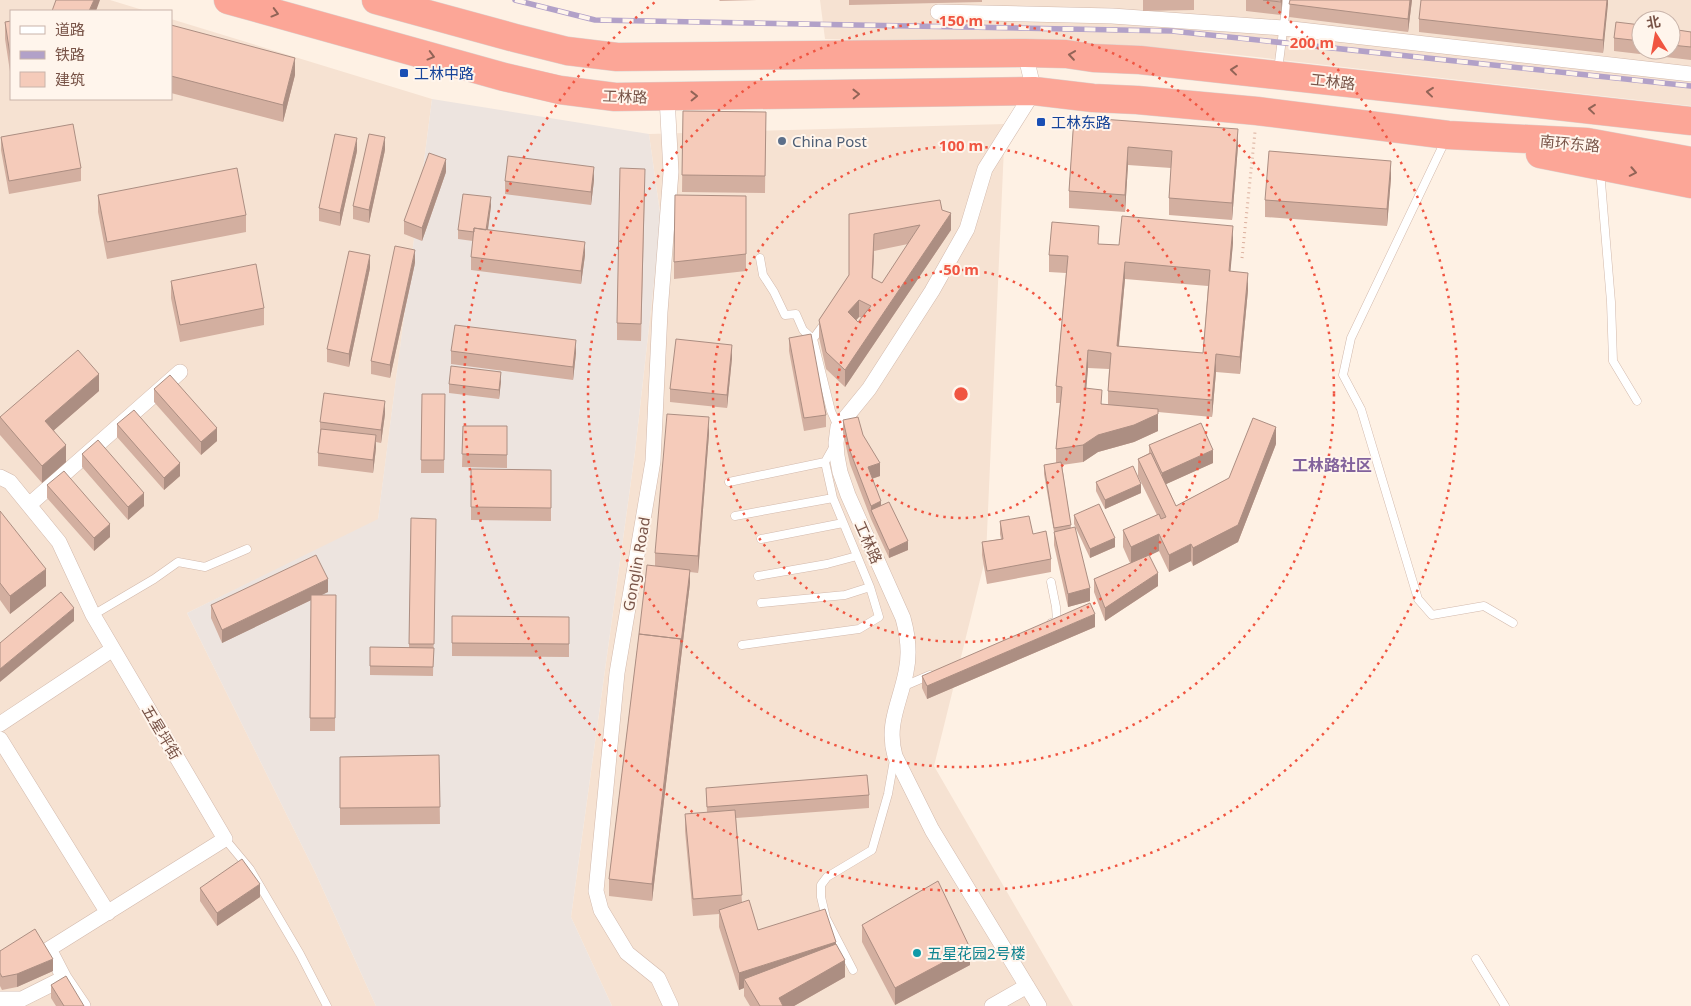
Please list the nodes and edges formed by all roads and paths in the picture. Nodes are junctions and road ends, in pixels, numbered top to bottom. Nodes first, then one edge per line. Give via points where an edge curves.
1 (228, 0) edge
2 (376, 0) edge
3 (1287, 0) edge
4 (938, 12) dead end
5 (1283, 28) junction
6 (1025, 53) junction
7 (1691, 74) edge
8 (1277, 75) junction
9 (1034, 91) junction
10 (667, 97) junction
11 (1257, 111) junction
12 (1691, 111) edge
13 (1640, 115) junction
14 (1691, 121) edge
15 (1448, 135) junction
16 (1691, 161) edge
17 (1600, 166) junction
18 (1691, 184) edge
19 (760, 258) dead end
20 (1242, 258) dead end
21 (829, 318) edge
22 (813, 339) junction
23 (180, 372) dead end
24 (1638, 401) dead end
25 (838, 427) junction
26 (836, 443) junction
27 (825, 462) junction
28 (0, 477) edge
29 (729, 482) dead end
30 (833, 498) junction
31 (29, 505) junction
32 (735, 516) dead end
33 (843, 523) junction
34 (761, 539) dead end
35 (247, 549) dead end
36 (858, 556) junction
37 (758, 576) dead end
38 (1052, 582) dead end
39 (870, 587) junction
40 (761, 603) dead end
41 (93, 615) junction
42 (1512, 623) dead end
43 (1048, 625) edge
44 (742, 645) dead end
45 (113, 649) junction
46 (938, 672) edge
47 (902, 687) junction
48 (0, 724) edge
49 (0, 739) edge
50 (895, 756) junction
51 (225, 839) junction
52 (108, 913) junction
53 (1476, 959) dead end
54 (853, 970) dead end
55 (64, 978) junction
56 (1027, 986) junction
57 (0, 999) edge
58 (83, 1006) edge
59 (327, 1006) edge
60 (671, 1006) edge
61 (992, 1006) edge
62 (1039, 1006) edge
63 (1505, 1006) edge

1 -> 10 highway, 工林路 via 560,90 615,97
2 - 6 highway, 工林路 via 567,51 617,57
3 - 5 lane
4 - 5 street via 1112,16
5 - 7 street
5 - 8 lane
8 -> 6 highway, 工林路 via 1140,60
6 - 9 street
13 -> 8 highway, 工林路
10 -> 9 highway, 工林路
9 - 11 highway, 工林路
9 - 25 street via 985,169 967,229 932,291 868,389
10 - 60 street, Gonglin Road via 671,172 653,461 617,673 596,891 601,910 627,953 658,978
11 - 15 highway, 工林路
11 - 20 path
12 - 13 highway
13 - 14 highway
15 - 16 highway, 南环东路 via 1587,142
15 - 17 highway
15 - 42 lane via 1351,338 1343,375 1361,410 1418,599 1432,615 1484,606
17 -> 18 highway
17 - 24 lane via 1613,361
19 - 22 lane via 763,274 785,315 796,314 802,330
21 - 22 lane
22 - 25 lane
23 - 31 street
25 - 26 street, 工林路
26 - 27 lane
26 - 47 street, 工林路 via 840,472 848,495 907,632 906,672
27 - 29 lane
27 - 30 lane
28 - 31 street, 五星坪街 via 10,482
30 - 32 lane
30 - 33 lane
31 - 41 street, 五星坪街 via 59,542
33 - 34 lane
33 - 36 lane
35 - 41 lane via 204,567 178,562
36 - 37 lane
36 - 39 lane
38 - 43 lane via 1057,621
39 - 40 lane via 845,595
39 - 44 lane via 879,617 859,629
41 - 45 street, 五星坪街
45 - 48 street
45 - 51 street, 五星坪街
46 - 47 lane
47 - 50 street, 工林路 via 891,732
49 - 52 street
50 - 54 lane via 872,850 827,877 821,885 826,918
50 - 56 street, 工林路 via 932,830
51 - 52 street
51 - 59 lane via 250,870
52 - 55 street via 49,949
53 - 63 lane
55 - 57 street via 22,999
55 - 58 street
56 - 61 street
56 - 62 street, 工林路

